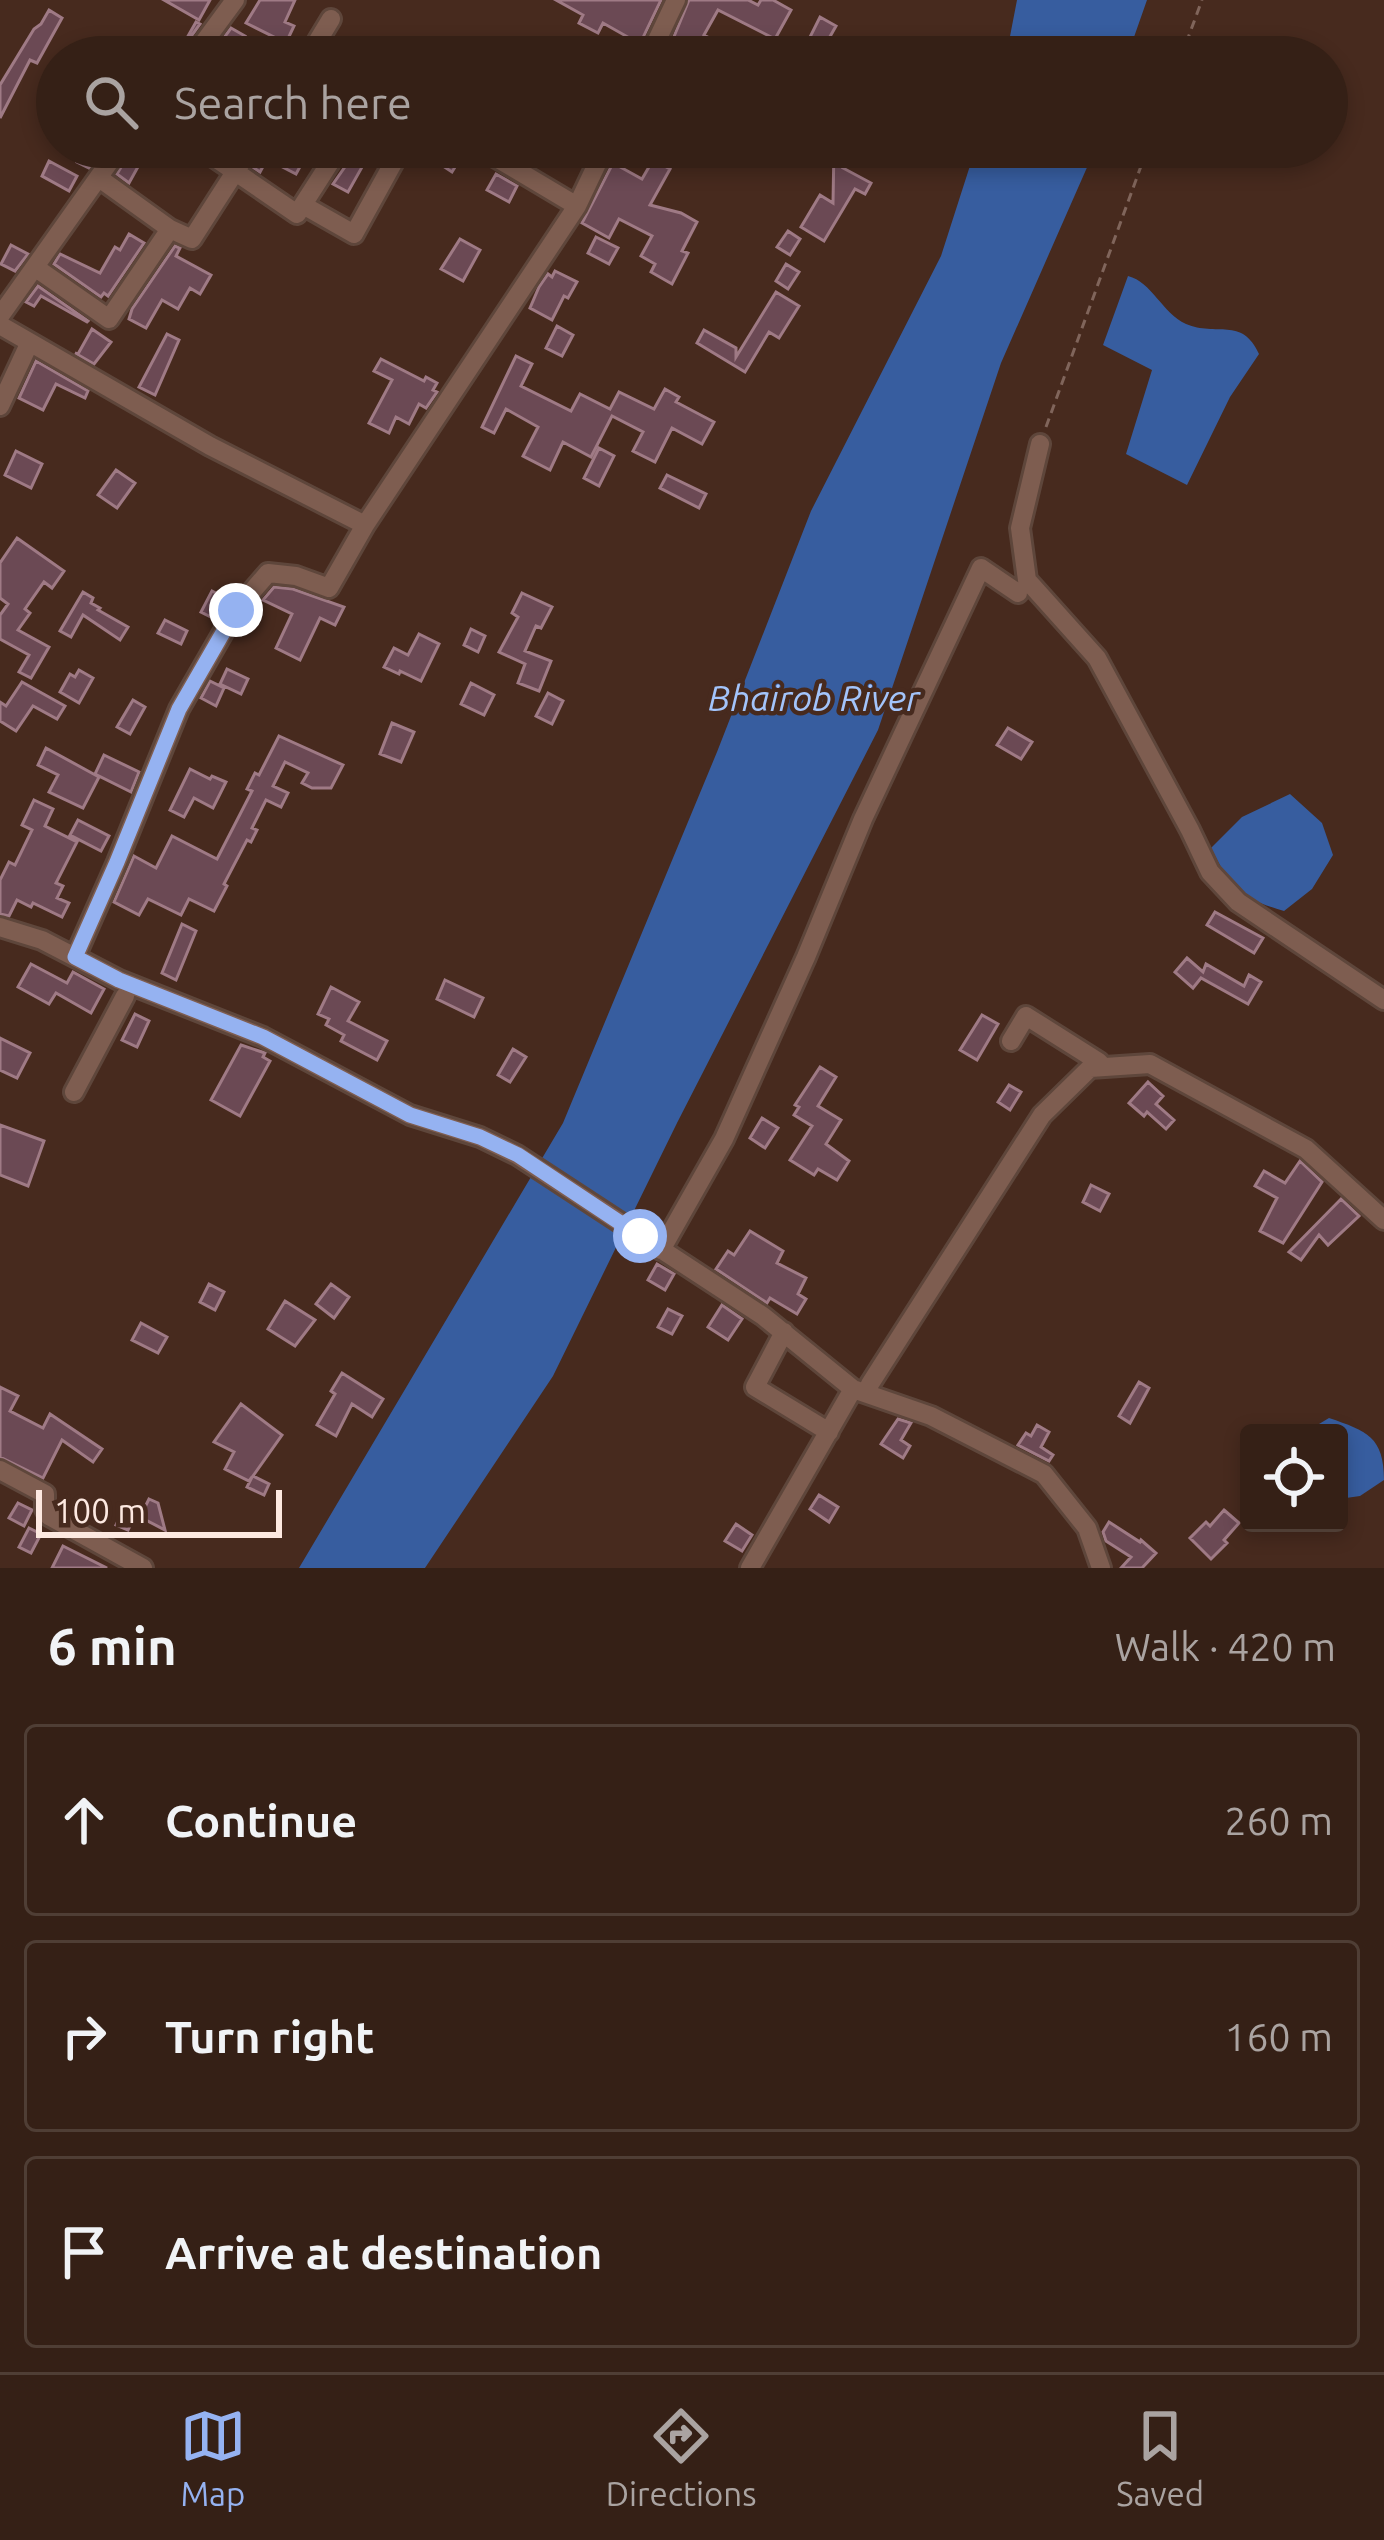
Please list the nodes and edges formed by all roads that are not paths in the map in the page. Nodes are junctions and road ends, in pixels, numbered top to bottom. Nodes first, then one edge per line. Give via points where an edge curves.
1 (235, 0) edge
2 (676, 0) edge
3 (331, 19) dead end
4 (208, 36) edge
5 (321, 36) edge
6 (659, 36) edge
7 (106, 168) edge
8 (230, 168) edge
9 (238, 168) edge
10 (327, 168) edge
11 (390, 168) edge
12 (513, 168) edge
13 (595, 168) edge
14 (236, 172) junction
15 (99, 178) junction
16 (303, 205) junction
17 (577, 206) junction
18 (170, 229) junction
19 (36, 268) junction
20 (0, 321) edge
21 (28, 344) junction
22 (0, 406) edge
23 (1040, 444) road end
24 (365, 525) junction
25 (1018, 592) dead end
26 (0, 927) edge
27 (75, 957) junction
28 (125, 996) dead end
29 (1384, 1000) edge
30 (1011, 1041) dead end
31 (1100, 1062) dead end
32 (74, 1092) dead end
33 (1384, 1220) edge
34 (661, 1250) junction
35 (784, 1333) junction
36 (862, 1386) junction
37 (829, 1432) junction
38 (0, 1470) edge
39 (143, 1568) edge
40 (750, 1568) edge
41 (1102, 1568) edge

1 - 4 street
2 - 6 street
3 - 5 street
7 - 15 street
8 - 14 street
9 - 14 street
10 - 16 street
11 - 16 street via 354,234
12 - 17 street
13 - 17 street
14 - 16 street via 297,214
14 - 18 street via 192,239
15 - 18 street
15 - 19 street
17 - 24 street
18 - 19 street via 109,319
19 - 20 street
20 - 21 street
21 - 22 street
21 - 24 street
23 - 29 street via 1020,528 1027,580 1097,658 1210,872 1238,902
24 - 27 street via 329,588 268,573 236,610 179,709
25 - 34 street via 981,568 724,1139
26 - 27 street
27 - 34 street via 263,1037 410,1115 518,1155
28 - 32 street
30 - 31 street via 1026,1016
33 - 36 street via 1306,1149 1150,1064 1090,1067 1042,1114
34 - 35 street
35 - 36 street
35 - 37 street via 755,1387
36 - 37 street
36 - 41 street via 1044,1474 1088,1528
37 - 40 street
38 - 39 street via 46,1495 49,1516

